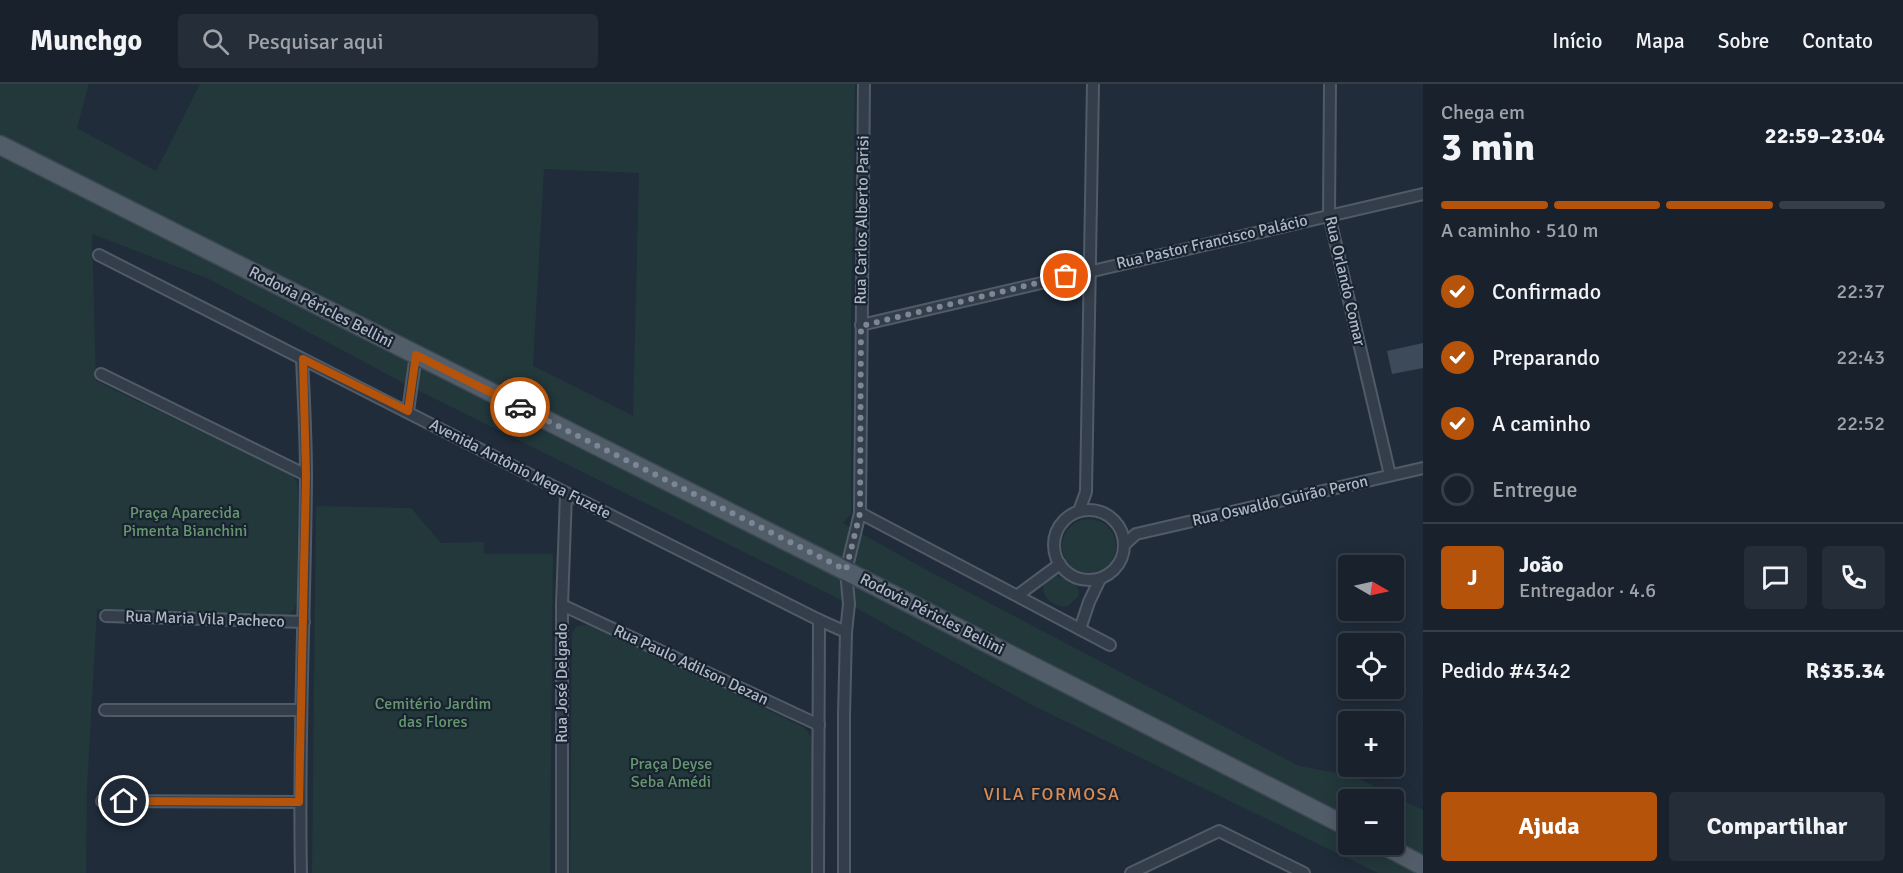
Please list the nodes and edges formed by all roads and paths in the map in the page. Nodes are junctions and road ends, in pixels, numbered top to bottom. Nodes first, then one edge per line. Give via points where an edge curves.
1 (864, 84) edge
2 (1093, 84) edge
3 (1330, 84) edge
4 (0, 145) edge
5 (1423, 194) edge
6 (1329, 215) junction
7 (99, 255) dead end
8 (1088, 271) junction
9 (861, 326) junction
10 (416, 355) junction
11 (303, 359) junction
12 (101, 374) dead end
13 (408, 411) junction
14 (1423, 468) edge
15 (306, 475) junction
16 (1389, 475) junction
17 (1086, 492) junction
18 (566, 494) junction
19 (1095, 510) junction
20 (1079, 511) junction
21 (860, 513) junction
22 (1121, 529) junction
23 (1136, 534) junction
24 (1125, 544) junction
25 (1060, 564) junction
26 (846, 570) junction
27 (1100, 579) junction
28 (1018, 596) junction
29 (562, 605) junction
30 (106, 616) dead end
31 (819, 620) junction
32 (304, 622) junction
33 (1080, 629) junction
34 (846, 632) junction
35 (1110, 645) dead end
36 (105, 710) dead end
37 (300, 710) junction
38 (819, 725) junction
39 (102, 801) dead end
40 (299, 802) junction
41 (1338, 822) edge
42 (1402, 855) edge
43 (1423, 866) edge
44 (301, 873) edge
45 (562, 873) edge
46 (818, 873) edge
47 (844, 873) edge
48 (1131, 873) edge
49 (1304, 873) edge

1 - 9 street, Rua Carlos Alberto Parisi
2 - 8 street
3 - 6 street, Rua Orlando Comar
4 - 10 main road, Rodovia Péricles Bellini
5 - 6 street, Rua Pastor Francisco Palácio
6 - 8 street, Rua Pastor Francisco Palácio
6 - 16 street, Rua Orlando Comar
7 - 11 street, Avenida Antônio Mega Fuzete
8 - 9 street, Rua Pastor Francisco Palácio
8 - 17 street
9 - 21 street, Rua Carlos Alberto Parisi
10 - 13 street
10 - 26 main road, Rodovia Péricles Bellini
11 - 13 street, Avenida Antônio Mega Fuzete
11 - 15 street
12 - 15 street
13 - 18 street, Avenida Antônio Mega Fuzete
14 - 16 street, Rua Oswaldo Guirão Peron
15 - 32 street
16 - 23 street, Rua Oswaldo Guirão Peron
17 - 19 street
17 - 20 street
18 - 29 street, Rua José Delgado
18 - 31 street, Avenida Antônio Mega Fuzete
19 - 20 street
19 - 22 street via 1111,516
20 - 25 street via 1059,527 1055,552
21 - 26 street, Rua Carlos Alberto Parisi
21 - 28 street
22 - 23 street
22 - 24 street
23 - 24 street, Rua Oswaldo Guirão Peron
24 - 27 street via 1113,571
25 - 27 street via 1077,578
25 - 28 street
26 - 34 street, Rua Carlos Alberto Parisi
26 - 41 main road, Rodovia Péricles Bellini
27 - 33 street
28 - 33 street
29 - 38 street, Rua Paulo Adilson Dezan
29 - 45 street, Rua José Delgado
30 - 32 street, Rua Maria Vila Pacheco
31 - 34 street, Avenida Antônio Mega Fuzete
31 - 38 street
32 - 37 street
33 - 35 street
34 - 47 street, Rua Carlos Alberto Parisi
36 - 37 street
37 - 40 street
38 - 46 street
39 - 40 street
40 - 44 street
42 - 43 main road
48 - 49 street via 1219,831

